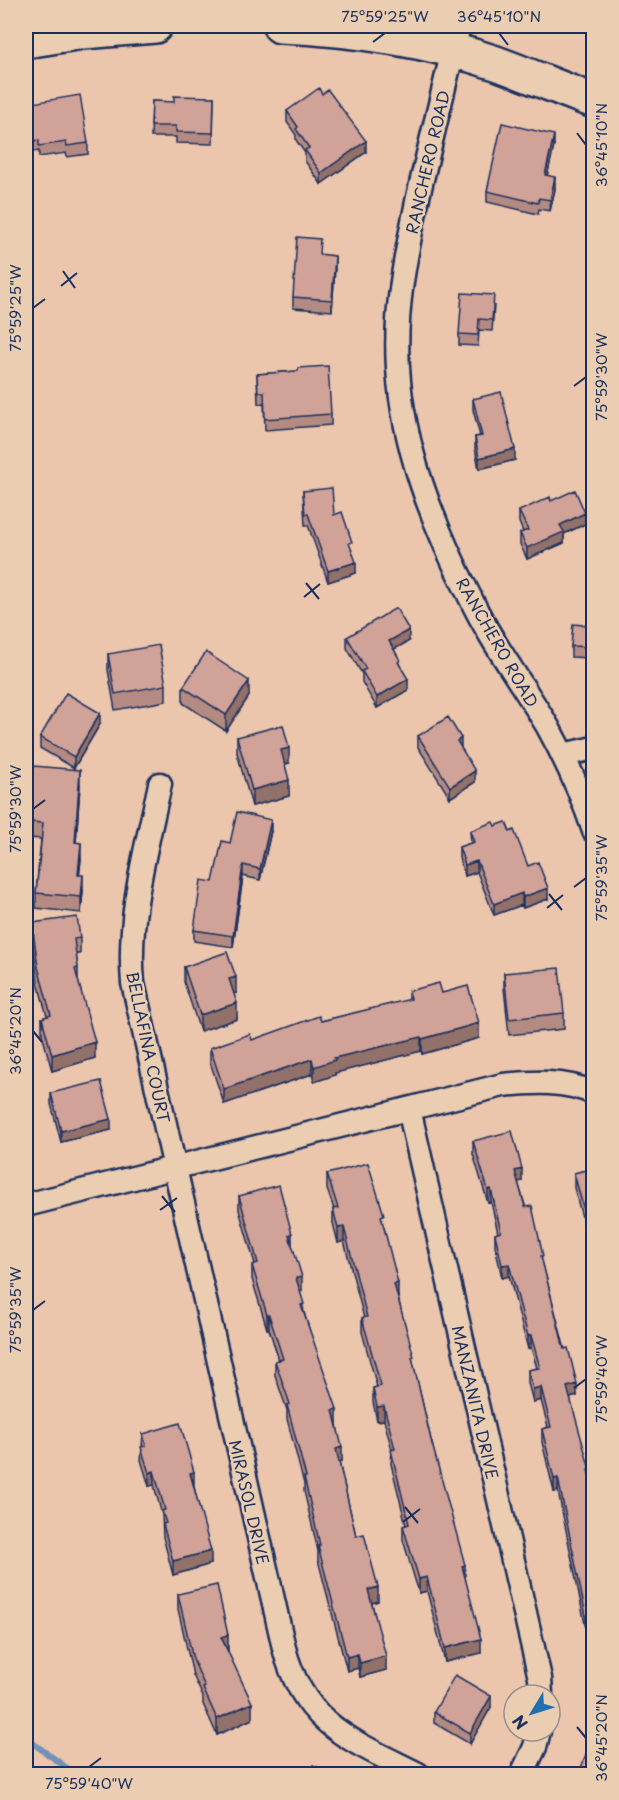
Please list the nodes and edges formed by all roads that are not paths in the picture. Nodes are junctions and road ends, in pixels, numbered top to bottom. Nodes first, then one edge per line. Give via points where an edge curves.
1 (156, 26) edge
2 (280, 26) edge
3 (456, 38) edge
4 (26, 41) edge
5 (594, 101) edge
6 (594, 748) edge
7 (563, 755) junction
8 (160, 784) dead end
9 (594, 831) edge
10 (594, 1093) edge
11 (409, 1109) junction
12 (174, 1168) junction
13 (26, 1205) edge
14 (539, 1683) edge
15 (536, 1743) edge
16 (418, 1774) edge
17 (522, 1774) edge

1 - 4 street
2 - 3 street
3 - 5 street via 496,63
3 - 7 street, RANCHERO ROAD via 402,274 397,321 403,414 436,523 469,596
6 - 7 street
7 - 9 street, RANCHERO ROAD
8 - 12 street, BELLAFINA COURT via 135,907 131,959 138,1008
10 - 11 street via 559,1083 533,1082 503,1085
11 - 12 street
11 - 14 street, MANZANITA DRIVE
12 - 13 street
12 - 16 street, MIRASOL DRIVE via 290,1671 308,1704 330,1727
15 - 17 street

